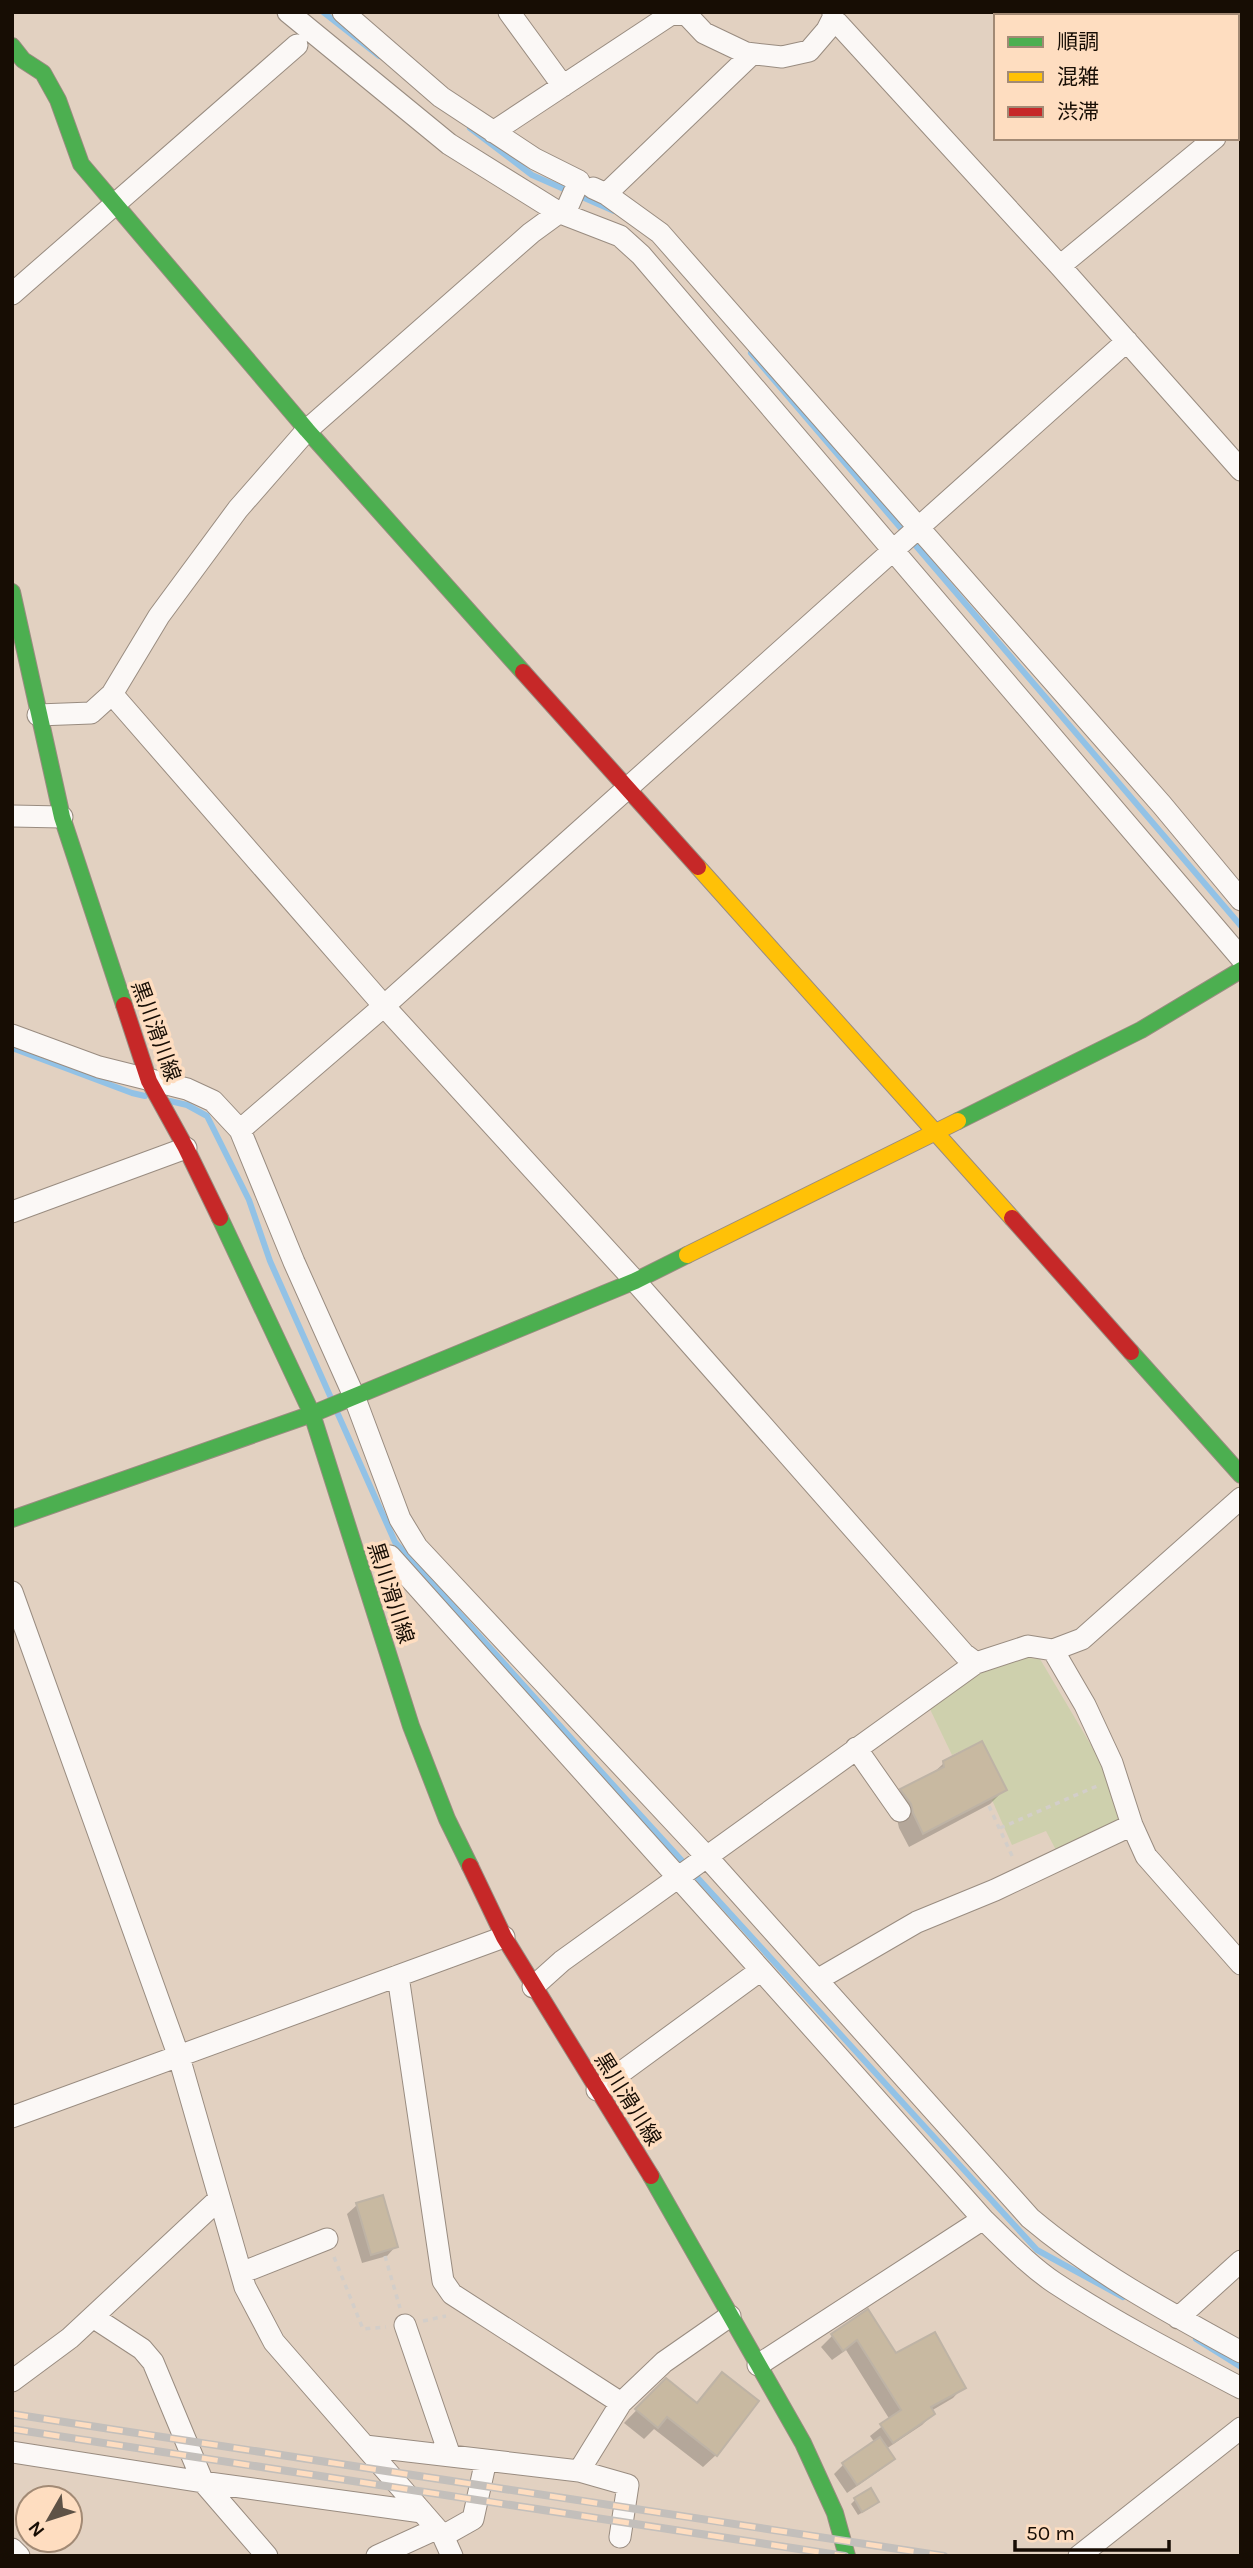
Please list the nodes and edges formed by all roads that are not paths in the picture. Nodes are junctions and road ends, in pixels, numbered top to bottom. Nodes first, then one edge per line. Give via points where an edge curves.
1 (288, 12) edge
2 (343, 12) edge
3 (509, 12) edge
4 (833, 15) edge
5 (297, 45) dead end
6 (13, 48) edge
7 (752, 54) junction
8 (563, 86) junction
9 (493, 132) junction
10 (1213, 140) edge
11 (606, 194) junction
12 (570, 197) junction
13 (114, 203) junction
14 (1060, 267) junction
15 (12, 294) edge
16 (1127, 341) junction
17 (307, 430) junction
18 (1241, 470) edge
19 (919, 527) junction
20 (893, 551) junction
21 (12, 592) edge
22 (112, 694) junction
23 (38, 715) junction
24 (628, 787) junction
25 (12, 816) edge
26 (62, 817) junction
27 (1241, 900) edge
28 (1241, 958) edge
29 (1241, 970) edge
30 (384, 1006) junction
31 (12, 1035) edge
32 (149, 1081) junction
33 (240, 1130) junction
34 (936, 1132) junction
35 (186, 1148) junction
36 (12, 1212) edge
37 (635, 1281) junction
38 (354, 1396) junction
39 (312, 1414) junction
40 (1241, 1475) edge
41 (1241, 1497) edge
42 (12, 1520) edge
43 (390, 1556) dead end
44 (12, 1592) edge
45 (1054, 1650) junction
46 (976, 1663) junction
47 (856, 1748) junction
48 (900, 1811) dead end
49 (1132, 1825) junction
50 (706, 1857) junction
51 (677, 1878) junction
52 (503, 1937) junction
53 (1241, 1964) edge
54 (761, 1970) junction
55 (398, 1976) junction
56 (817, 1980) junction
57 (533, 1987) junction
58 (179, 2057) junction
59 (597, 2090) junction
60 (12, 2117) edge
61 (219, 2199) junction
62 (983, 2219) junction
63 (327, 2239) road end
64 (1241, 2262) edge
65 (241, 2273) junction
66 (730, 2316) junction
67 (93, 2317) junction
68 (1178, 2318) junction
69 (405, 2325) road end
70 (1241, 2352) edge
71 (758, 2365) junction
72 (12, 2381) edge
73 (1241, 2388) edge
74 (621, 2403) junction
75 (1241, 2428) edge
76 (365, 2446) junction
77 (12, 2452) edge
78 (450, 2456) junction
79 (486, 2460) junction
80 (579, 2471) junction
81 (203, 2482) junction
82 (422, 2511) junction
83 (620, 2537) dead end
84 (444, 2540) edge
85 (12, 2549) edge
86 (19, 2556) edge
87 (267, 2556) edge
88 (377, 2556) edge
89 (847, 2556) edge
90 (1079, 2556) edge

1 - 12 street via 449,144
2 - 9 street via 441,97
3 - 8 street
4 - 7 street via 809,51 782,57
4 - 14 street
5 - 13 street
6 - 13 street via 43,73 81,164
7 - 8 street via 704,33 687,15 673,13
7 - 11 street
8 - 9 street
9 - 12 street via 535,159
10 - 14 street
11 - 12 street
11 - 19 street via 660,233
12 - 17 street
12 - 20 street via 641,255
13 - 15 street
13 - 17 street
14 - 16 street
16 - 18 street
16 - 19 street
17 - 22 street via 238,509 167,605
17 - 24 street
19 - 20 street
19 - 27 street
20 - 24 street
20 - 28 street
21 - 23 street, 黒川滑川線
22 - 23 street via 91,713
22 - 30 street
23 - 26 street, 黒川滑川線
24 - 30 street
24 - 34 street
25 - 26 street
26 - 32 street, 黒川滑川線
29 - 34 street via 1141,1030
30 - 33 street
30 - 37 street
31 - 32 street
32 - 33 street via 187,1089 213,1101
32 - 35 street, 黒川滑川線
33 - 38 street
34 - 37 street
34 - 40 street
35 - 36 street
35 - 39 street, 黒川滑川線
37 - 38 street
37 - 46 street
38 - 39 street
38 - 50 street via 400,1519 417,1547
39 - 42 street
39 - 52 street, 黒川滑川線 via 411,1726 447,1819
41 - 45 street via 1082,1639
43 - 51 street
44 - 58 street
45 - 46 street via 1028,1646
45 - 49 street via 1112,1763
46 - 47 street
47 - 48 street
47 - 50 street
49 - 53 street via 1146,1856
49 - 56 street via 917,1922
50 - 51 street
50 - 56 street
51 - 54 street
51 - 57 street
52 - 55 street
52 - 57 street, 黒川滑川線
54 - 59 street
54 - 62 street
55 - 58 street
55 - 74 street via 443,2281 452,2294
56 - 68 street via 1030,2218 1067,2249
57 - 59 street, 黒川滑川線
58 - 60 street
58 - 61 street
59 - 66 street, 黒川滑川線
61 - 65 street
61 - 67 street
62 - 71 street
62 - 73 street via 1053,2282
63 - 65 street
64 - 68 street
65 - 76 street via 274,2342
66 - 71 street, 黒川滑川線
66 - 74 street via 664,2362
67 - 72 street
67 - 81 street via 153,2362
68 - 70 street
69 - 78 street
71 - 89 street, 黒川滑川線 via 808,2454 835,2513
74 - 80 street
75 - 90 street
76 - 78 street
76 - 82 street
77 - 81 street
78 - 79 street
79 - 80 street
79 - 84 street via 473,2519
80 - 83 street via 628,2485
81 - 82 street
81 - 87 street
82 - 84 street
84 - 88 street
85 - 86 street

